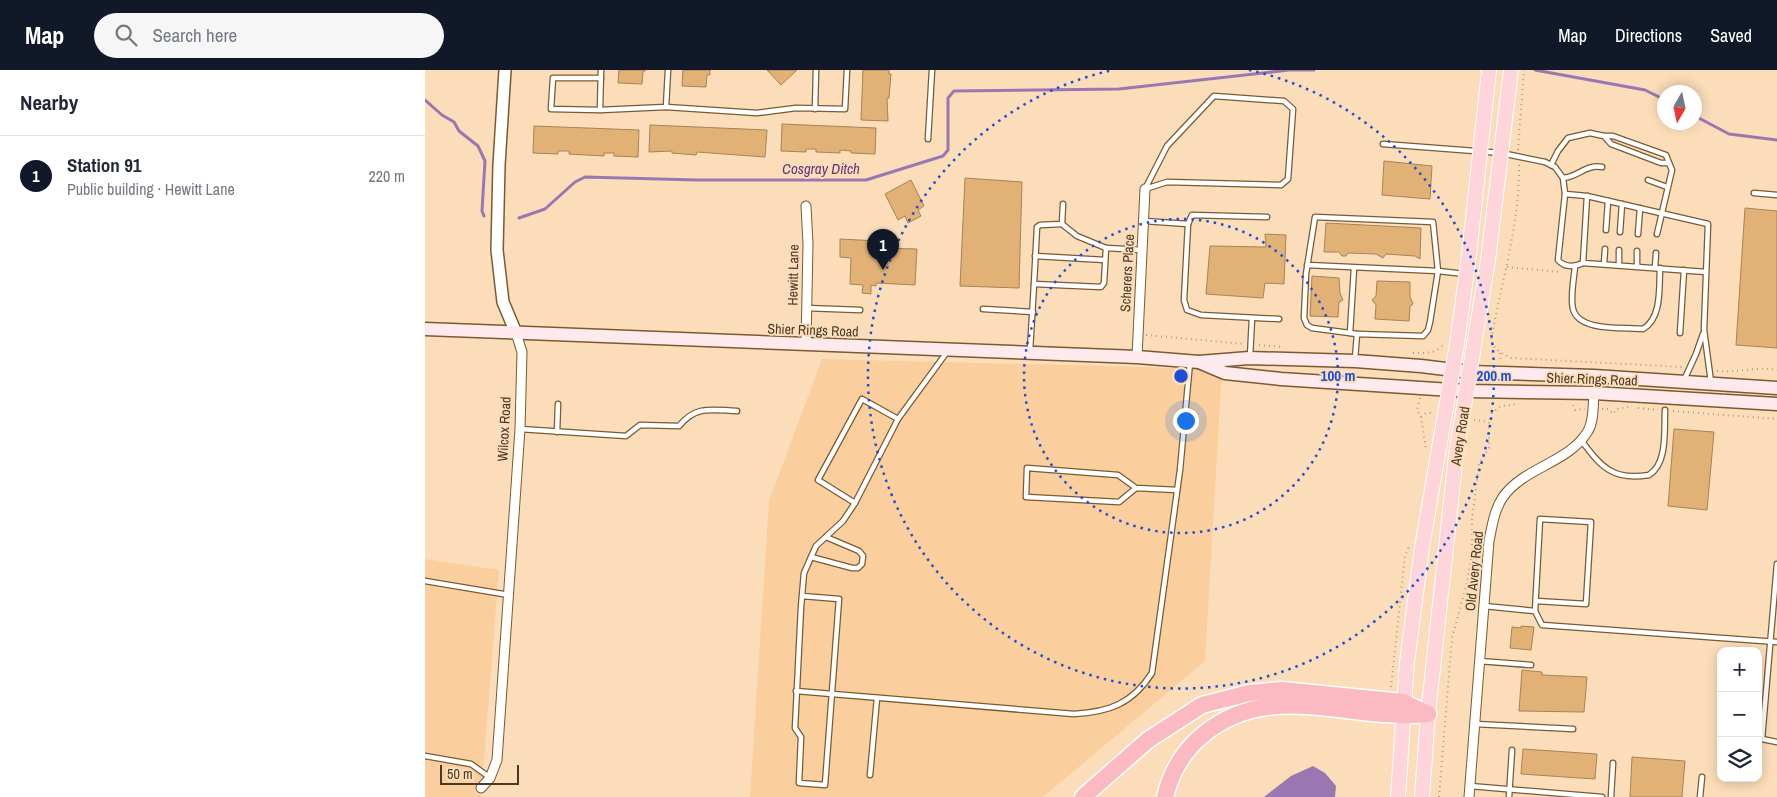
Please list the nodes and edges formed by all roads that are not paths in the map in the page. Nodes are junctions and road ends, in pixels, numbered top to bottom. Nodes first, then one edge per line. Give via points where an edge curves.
1 (505, 70) edge
2 (601, 70) edge
3 (668, 70) edge
4 (816, 70) edge
5 (847, 70) edge
6 (932, 70) edge
7 (1489, 70) edge
8 (1511, 70) edge
9 (601, 78) junction
10 (666, 108) junction
11 (815, 109) junction
12 (600, 110) junction
13 (1604, 136) junction
14 (928, 139) dead end
15 (1383, 144) dead end
16 (1481, 151) junction
17 (1501, 153) junction
18 (1669, 163) junction
19 (1551, 165) junction
20 (1602, 167) dead end
21 (1563, 178) junction
22 (1648, 180) dead end
23 (1667, 187) junction
24 (1145, 190) junction
25 (1754, 193) dead end
26 (1565, 194) junction
27 (1777, 195) edge
28 (1587, 196) junction
29 (1608, 201) junction
30 (1063, 204) dead end
31 (1622, 204) junction
32 (806, 206) dead end
33 (1640, 208) junction
34 (1661, 213) junction
35 (1267, 217) dead end
36 (1143, 221) junction
37 (1062, 224) junction
38 (1188, 224) junction
39 (1606, 230) dead end
40 (1620, 232) dead end
41 (1638, 234) dead end
42 (1657, 234) dead end
43 (1106, 248) junction
44 (1605, 249) dead end
45 (1142, 250) junction
46 (1619, 250) dead end
47 (1637, 251) dead end
48 (1656, 253) dead end
49 (1035, 256) junction
50 (1105, 260) junction
51 (1583, 263) junction
52 (1604, 264) junction
53 (1307, 265) junction
54 (1619, 265) junction
55 (1575, 266) junction
56 (1637, 266) junction
57 (1354, 268) junction
58 (1658, 268) junction
59 (1684, 270) junction
60 (1437, 271) junction
61 (1706, 272) junction
62 (1467, 274) junction
63 (1034, 284) junction
64 (806, 308) junction
65 (983, 309) dead end
66 (860, 310) dead end
67 (1033, 312) junction
68 (1252, 318) junction
69 (1279, 319) dead end
70 (425, 329) edge
71 (1704, 330) junction
72 (516, 333) junction
73 (1349, 333) junction
74 (1680, 333) dead end
75 (1357, 334) junction
76 (806, 344) junction
77 (948, 351) junction
78 (1030, 354) junction
79 (1137, 357) junction
80 (1249, 358) junction
81 (1195, 361) junction
82 (1355, 364) junction
83 (1453, 372) junction
84 (1470, 372) junction
85 (1263, 377) junction
86 (1683, 382) junction
87 (1711, 384) junction
88 (1777, 388) edge
89 (1449, 390) junction
90 (1467, 391) junction
91 (1593, 393) junction
92 (558, 404) dead end
93 (1777, 404) edge
94 (1665, 410) road end
95 (737, 411) dead end
96 (898, 419) junction
97 (520, 429) junction
98 (557, 432) junction
99 (1581, 440) junction
100 (1136, 488) junction
101 (1177, 490) junction
102 (855, 503) junction
103 (826, 537) junction
104 (811, 558) junction
105 (1777, 564) edge
106 (425, 581) edge
107 (509, 595) junction
108 (802, 596) junction
109 (1536, 601) junction
110 (1483, 606) junction
111 (1535, 610) junction
112 (1770, 642) junction
113 (1777, 642) edge
114 (1479, 661) junction
115 (1531, 665) dead end
116 (796, 691) junction
117 (831, 694) junction
118 (877, 698) junction
119 (1402, 709) junction
120 (1428, 714) junction
121 (1475, 724) junction
122 (1573, 729) dead end
123 (1777, 742) edge
124 (1512, 750) dead end
125 (425, 756) edge
126 (1613, 763) dead end
127 (870, 775) dead end
128 (1702, 777) dead end
129 (490, 778) junction
130 (1470, 786) junction
131 (481, 788) dead end
132 (1510, 790) junction
133 (1083, 797) edge
134 (1165, 797) edge
135 (1398, 797) edge
136 (1422, 797) edge
137 (1469, 797) edge
138 (1509, 797) edge
139 (1602, 797) edge
140 (1611, 797) edge
141 (1700, 797) edge

1 - 72 street, Wilcox Road via 497,250 503,302
2 - 9 lane
3 - 10 lane
4 - 11 lane
5 - 11 lane via 845,109
6 - 14 lane
7 - 16 main road, Avery Road
8 - 17 main road, Avery Road
9 - 12 lane
9 - 12 lane via 553,78 551,109
10 - 11 lane via 757,113
10 - 12 lane
13 - 18 lane via 1611,144
13 - 18 lane via 1613,136 1666,155
13 - 19 lane via 1590,133 1568,138
15 - 16 lane
16 - 17 lane
16 - 62 main road, Avery Road
17 - 19 lane
17 - 84 main road, Avery Road
18 - 23 lane via 1672,170
19 - 21 lane
20 - 21 lane via 1594,165 1572,178
21 - 26 lane
22 - 23 lane
23 - 34 lane
24 - 24 lane via 1167,182 1281,185 1288,179 1293,109 1284,101 1215,96 1167,146
24 - 36 street, Scherers Place
25 - 27 lane
26 - 28 lane
26 - 55 lane via 1558,260
28 - 29 lane
28 - 51 lane
29 - 31 lane
29 - 39 lane
30 - 37 lane
31 - 33 lane
31 - 40 lane
32 - 64 street, Hewitt Lane
33 - 34 lane
33 - 41 lane
34 - 42 lane
34 - 61 lane via 1708,224
35 - 38 lane via 1193,215
36 - 38 lane
36 - 45 street, Scherers Place
37 - 43 lane via 1077,236
37 - 49 lane via 1037,227
38 - 68 lane via 1184,300 1187,310 1201,315
43 - 45 lane
43 - 50 lane
44 - 52 lane
45 - 79 street, Scherers Place
46 - 54 lane
47 - 56 lane
48 - 58 lane
49 - 50 lane
49 - 63 lane
50 - 63 lane via 1101,287
51 - 52 lane
51 - 55 lane
52 - 54 lane
53 - 57 lane
53 - 60 lane via 1315,217 1433,222
53 - 73 lane via 1304,318 1307,325
54 - 56 lane
55 - 58 lane via 1572,308 1578,320 1587,325 1643,329 1650,324 1657,310
56 - 58 lane
57 - 60 lane
57 - 73 lane
58 - 59 lane
59 - 61 lane
59 - 74 lane
60 - 62 lane
60 - 75 lane via 1430,322 1423,336
61 - 71 lane
62 - 83 main road, Avery Road
63 - 67 lane
64 - 66 lane
64 - 76 street, Hewitt Lane
65 - 67 lane
67 - 78 lane
68 - 69 lane
68 - 80 lane
70 - 72 main road, Shier Rings Road
71 - 86 lane
71 - 87 lane
72 - 76 main road, Shier Rings Road
72 - 97 street, Wilcox Road via 522,352
73 - 75 lane
75 - 82 lane
76 - 77 main road, Shier Rings Road
77 - 78 main road, Shier Rings Road
77 - 96 lane
78 - 79 main road, Shier Rings Road
79 - 81 main road, Shier Rings Road
80 - 81 main road, Shier Rings Road
80 - 82 main road, Shier Rings Road
81 - 85 main road, Shier Rings Road via 1225,373
81 - 101 lane
82 - 83 main road, Shier Rings Road
82 - 85 main road via 1285,366
83 - 84 main road, Shier Rings Road
83 - 89 main road, Avery Road
84 - 86 main road, Shier Rings Road
84 - 90 main road, Avery Road
85 - 89 main road, Shier Rings Road
86 - 87 main road, Shier Rings Road
87 - 88 main road, Shier Rings Road
89 - 90 main road, Shier Rings Road
89 - 119 main road, Avery Road via 1422,548
90 - 91 main road, Shier Rings Road
90 - 120 main road, Avery Road via 1456,454
91 - 93 main road, Shier Rings Road
91 - 99 street via 1588,431
92 - 98 lane
94 - 99 lane via 1659,466 1649,474 1627,476 1607,470
95 - 98 lane via 702,410 688,415 679,426 640,425 625,436
96 - 102 lane
96 - 102 lane via 862,399 817,480
97 - 98 lane
97 - 107 street, Wilcox Road
99 - 110 street, Old Avery Road via 1522,479 1503,497 1496,510 1489,541
100 - 100 lane via 1118,475 1027,468 1026,496 1119,502
100 - 101 lane
101 - 118 lane via 1152,673 1143,686 1117,707 1098,713 1074,714
102 - 103 lane via 843,521
103 - 104 lane via 816,546
103 - 104 lane via 859,551 863,556 862,564 859,568 852,568
104 - 108 lane
105 - 112 lane
106 - 107 lane
107 - 129 street, Wilcox Road via 497,760
108 - 116 lane
108 - 117 lane via 839,599
109 - 109 lane via 1540,519 1591,522 1586,604
109 - 111 lane
110 - 111 lane
110 - 114 street, Old Avery Road
111 - 112 lane via 1543,625
112 - 113 lane
112 - 123 lane via 1762,739
114 - 115 lane
114 - 121 street, Old Avery Road
116 - 117 lane
116 - 117 lane via 795,728 801,737 799,783 825,785
117 - 118 lane
118 - 127 lane
119 - 120 highway
119 - 133 highway via 1282,690 1249,693 1202,705 1148,740
119 - 134 highway via 1283,705 1245,711 1213,726 1197,739 1173,771
119 - 135 main road, Avery Road
120 - 136 main road, Avery Road
121 - 122 lane
121 - 130 street, Old Avery Road
124 - 132 lane
125 - 129 lane via 471,764
126 - 140 lane
128 - 141 lane
129 - 131 street, Wilcox Road
130 - 132 lane
130 - 137 street, Old Avery Road
132 - 138 lane
132 - 139 lane

